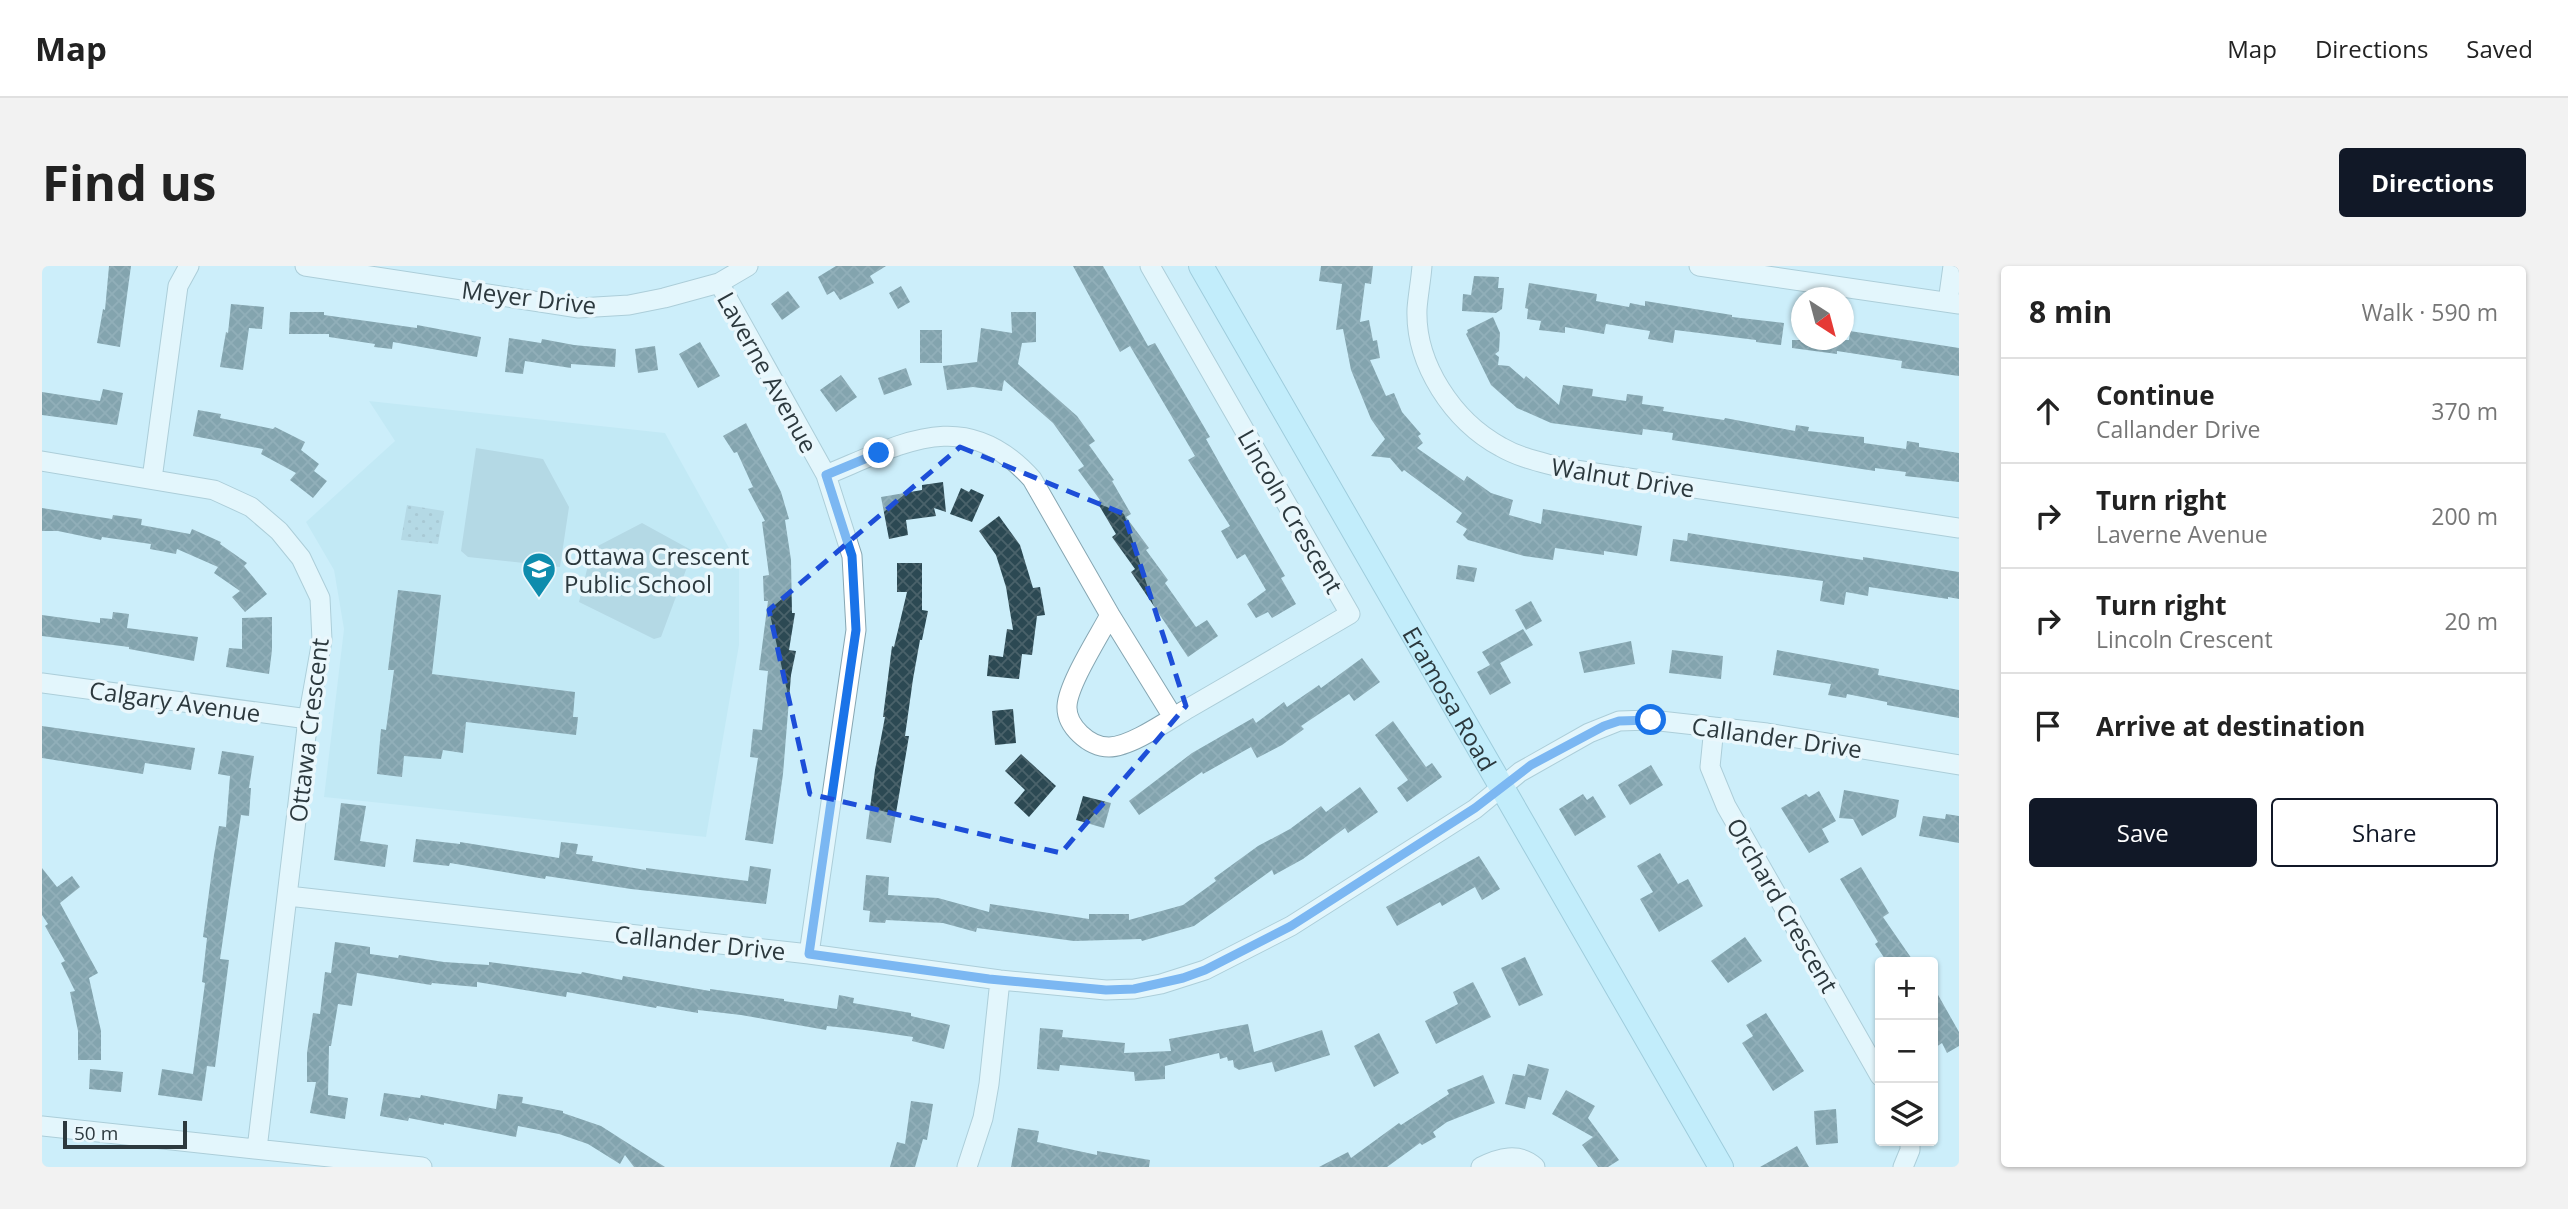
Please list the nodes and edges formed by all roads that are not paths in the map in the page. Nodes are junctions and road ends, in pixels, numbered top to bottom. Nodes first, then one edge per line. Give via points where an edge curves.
1 (189, 266) edge
2 (305, 266) edge
3 (748, 266) edge
4 (1150, 266) edge
5 (1201, 266) edge
6 (1422, 266) edge
7 (1699, 266) edge
8 (1953, 266) edge
9 (719, 283) junction
10 (1954, 303) edge
11 (42, 461) edge
12 (826, 475) junction
13 (152, 479) junction
14 (1959, 528) edge
15 (1110, 615) junction
16 (42, 683) edge
17 (1173, 718) junction
18 (308, 719) junction
19 (1714, 727) junction
20 (1959, 765) edge
21 (1502, 788) junction
22 (288, 896) junction
23 (809, 954) junction
24 (1000, 980) junction
25 (1875, 1067) edge
26 (42, 1126) edge
27 (1910, 1146) edge
28 (257, 1149) junction
29 (422, 1167) edge
30 (967, 1167) edge
31 (1481, 1167) edge
32 (1535, 1167) edge
33 (1721, 1167) edge
34 (1903, 1167) edge

1 - 13 street via 178,286
2 - 9 street, Meyer Drive via 579,308 664,299
3 - 9 street, Meyer Drive
4 - 17 street, Lincoln Crescent via 1350,614
5 - 21 main road, Eramosa Road
6 - 14 street, Walnut Drive via 1418,327 1429,366 1455,410 1484,437 1510,452 1562,468
7 - 10 street
8 - 10 street
9 - 12 street, Laverne Avenue
11 - 13 street, Ottawa Crescent
12 - 15 street via 922,438 946,436 984,442 1019,464 1032,479
12 - 23 street, Laverne Avenue via 852,556 856,630
13 - 18 street, Ottawa Crescent via 214,490 251,507 301,558 320,598 322,640
15 - 17 street
15 - 17 street, Lincoln Crescent via 1070,692 1067,707 1074,726 1095,745 1109,747 1125,744
16 - 18 street, Calgary Avenue
18 - 22 street, Ottawa Crescent
19 - 20 street, Callander Drive
19 - 21 street, Callander Drive via 1619,721 1531,765
19 - 25 street, Orchard Crescent via 1710,767 1726,806
21 - 24 street, Callander Drive via 1291,926 1205,970 1161,984 1106,990
21 - 33 main road, Eramosa Road
22 - 23 street, Callander Drive
22 - 28 street, Ottawa Crescent
23 - 24 street, Callander Drive
24 - 30 street via 983,1118
26 - 28 street
27 - 34 street
28 - 29 street
31 - 32 street via 1509,1156

